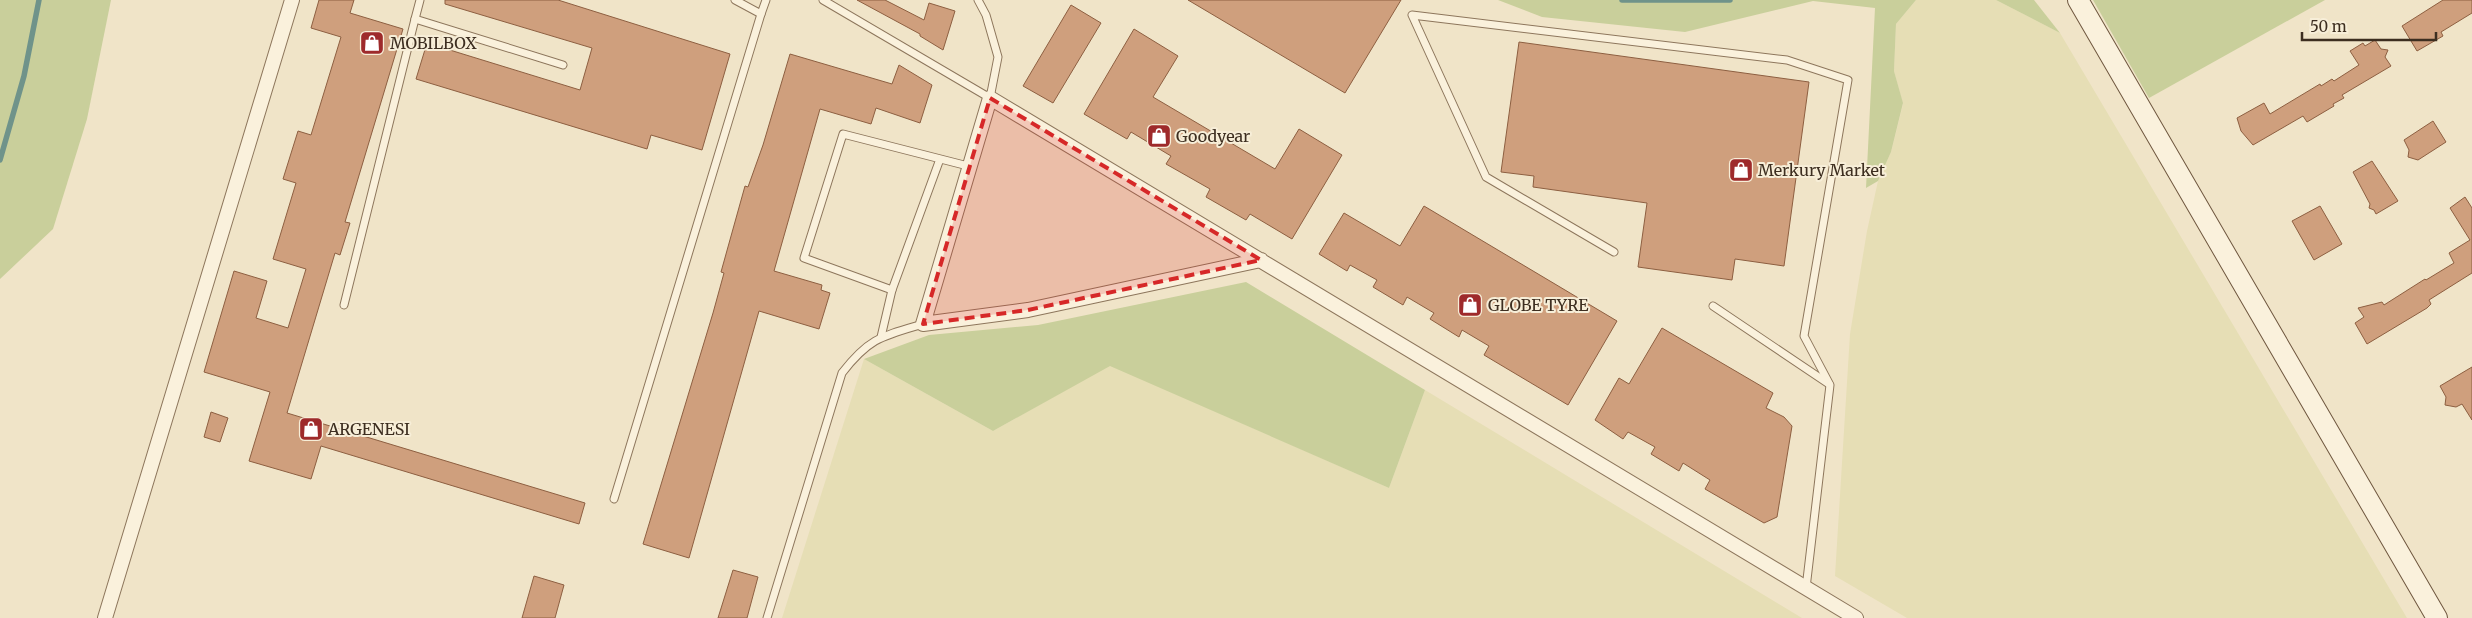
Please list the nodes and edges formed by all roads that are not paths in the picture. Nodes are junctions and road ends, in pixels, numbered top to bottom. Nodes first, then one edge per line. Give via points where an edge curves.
1 (292, 0) edge
2 (420, 0) edge
3 (735, 0) edge
4 (766, 0) edge
5 (823, 0) edge
6 (978, 0) edge
7 (2078, 0) edge
8 (761, 14) junction
9 (415, 19) junction
10 (563, 65) dead end
11 (990, 98) junction
12 (940, 159) junction
13 (968, 166) junction
14 (1614, 252) dead end
15 (1261, 260) junction
16 (892, 290) junction
17 (344, 305) dead end
18 (1713, 306) dead end
19 (923, 324) junction
20 (881, 337) junction
21 (1830, 385) junction
22 (614, 499) dead end
23 (1806, 589) junction
24 (105, 618) edge
25 (767, 618) edge
26 (1856, 618) edge
27 (2437, 618) edge

1 - 24 street
2 - 9 lane
3 - 8 lane
4 - 8 lane
5 - 11 lane
6 - 11 lane via 998,57
7 - 27 street
8 - 22 lane
9 - 10 lane
9 - 17 lane
11 - 13 street
11 - 15 street
12 - 13 lane
12 - 16 lane
12 - 16 lane via 843,134 804,258
13 - 19 street
14 - 21 lane via 1486,177 1412,15 1787,60 1848,80 1804,336
15 - 19 street via 1028,310
15 - 23 street
16 - 20 lane
18 - 21 lane
19 - 20 lane
20 - 25 lane via 859,351 842,373
21 - 23 lane
23 - 26 street

